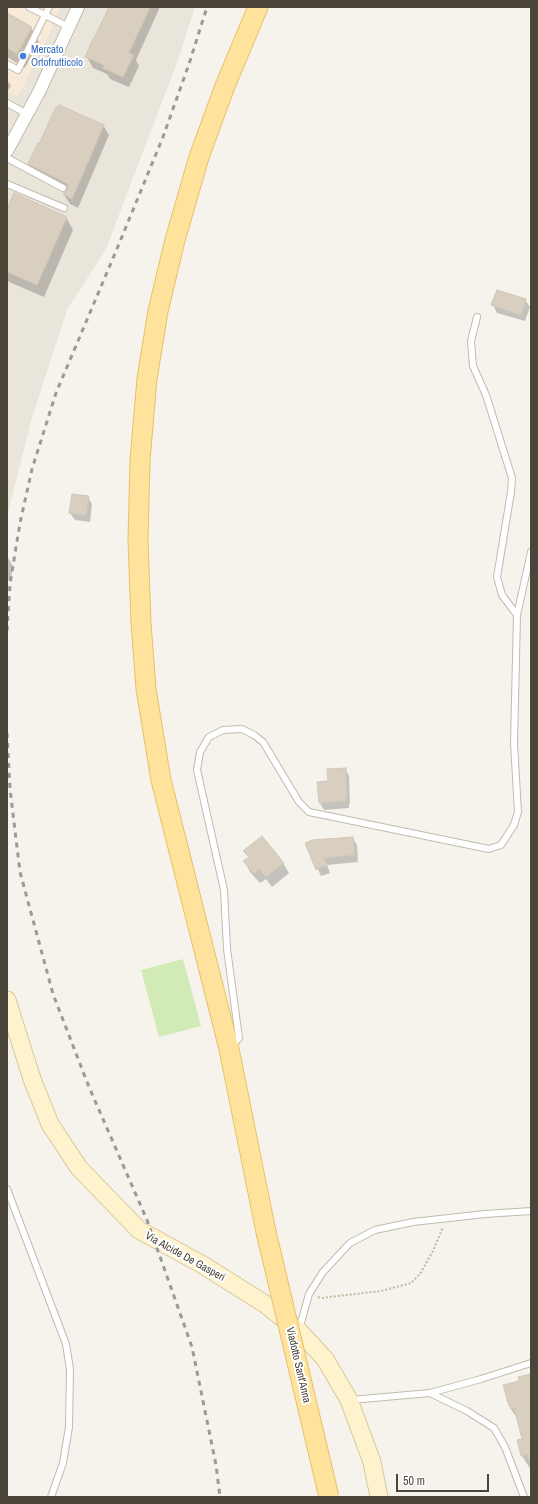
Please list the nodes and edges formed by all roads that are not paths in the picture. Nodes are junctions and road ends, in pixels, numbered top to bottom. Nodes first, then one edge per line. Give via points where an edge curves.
1 (29, 7) edge
2 (49, 7) edge
3 (78, 7) edge
4 (258, 7) edge
5 (45, 15) junction
6 (69, 27) junction
7 (7, 64) edge
8 (9, 104) edge
9 (7, 111) edge
10 (27, 114) junction
11 (7, 151) edge
12 (7, 158) edge
13 (7, 184) edge
14 (63, 188) dead end
15 (64, 208) dead end
16 (477, 317) dead end
17 (531, 552) edge
18 (517, 615) junction
19 (7, 1000) edge
20 (229, 1049) junction
21 (7, 1189) edge
22 (531, 1211) edge
23 (299, 1331) junction
24 (531, 1363) edge
25 (430, 1393) junction
26 (349, 1400) junction
27 (51, 1497) edge
28 (329, 1497) edge
29 (379, 1497) edge
30 (524, 1497) edge

1 - 5 lane
2 - 5 lane
3 - 6 street
4 - 20 main road, Viadotto Sant'Anna via 199,157 176,240 158,311 147,379 140,460 140,623 146,689 161,780
5 - 6 lane
5 - 7 lane via 18,70
6 - 10 street
8 - 9 lane
8 - 10 lane
10 - 11 street
12 - 14 lane
13 - 15 lane
16 - 18 lane via 471,341 473,366 488,401 512,478 497,577 502,595
17 - 18 lane
18 - 20 lane via 514,743 518,812 514,825 501,846 489,849 310,812 299,802 263,742 254,735 242,729 223,730 209,737 200,752 197,770 224,890 227,949 239,1038
19 - 23 main road, Via Alcide De Gasperi via 32,1079 50,1124 79,1168 139,1230 203,1265 265,1304
20 - 28 main road, Viadotto Sant'Anna, bridge via 266,1232
21 - 27 lane via 66,1344 70,1370 69,1427 63,1463
22 - 23 lane via 413,1222 375,1230 350,1243 323,1272 309,1294
23 - 26 main road, Via Alcide De Gasperi via 324,1359
24 - 25 lane
25 - 26 lane
25 - 30 lane via 494,1428 505,1447
26 - 29 main road, Via Alcide De Gasperi via 372,1462

